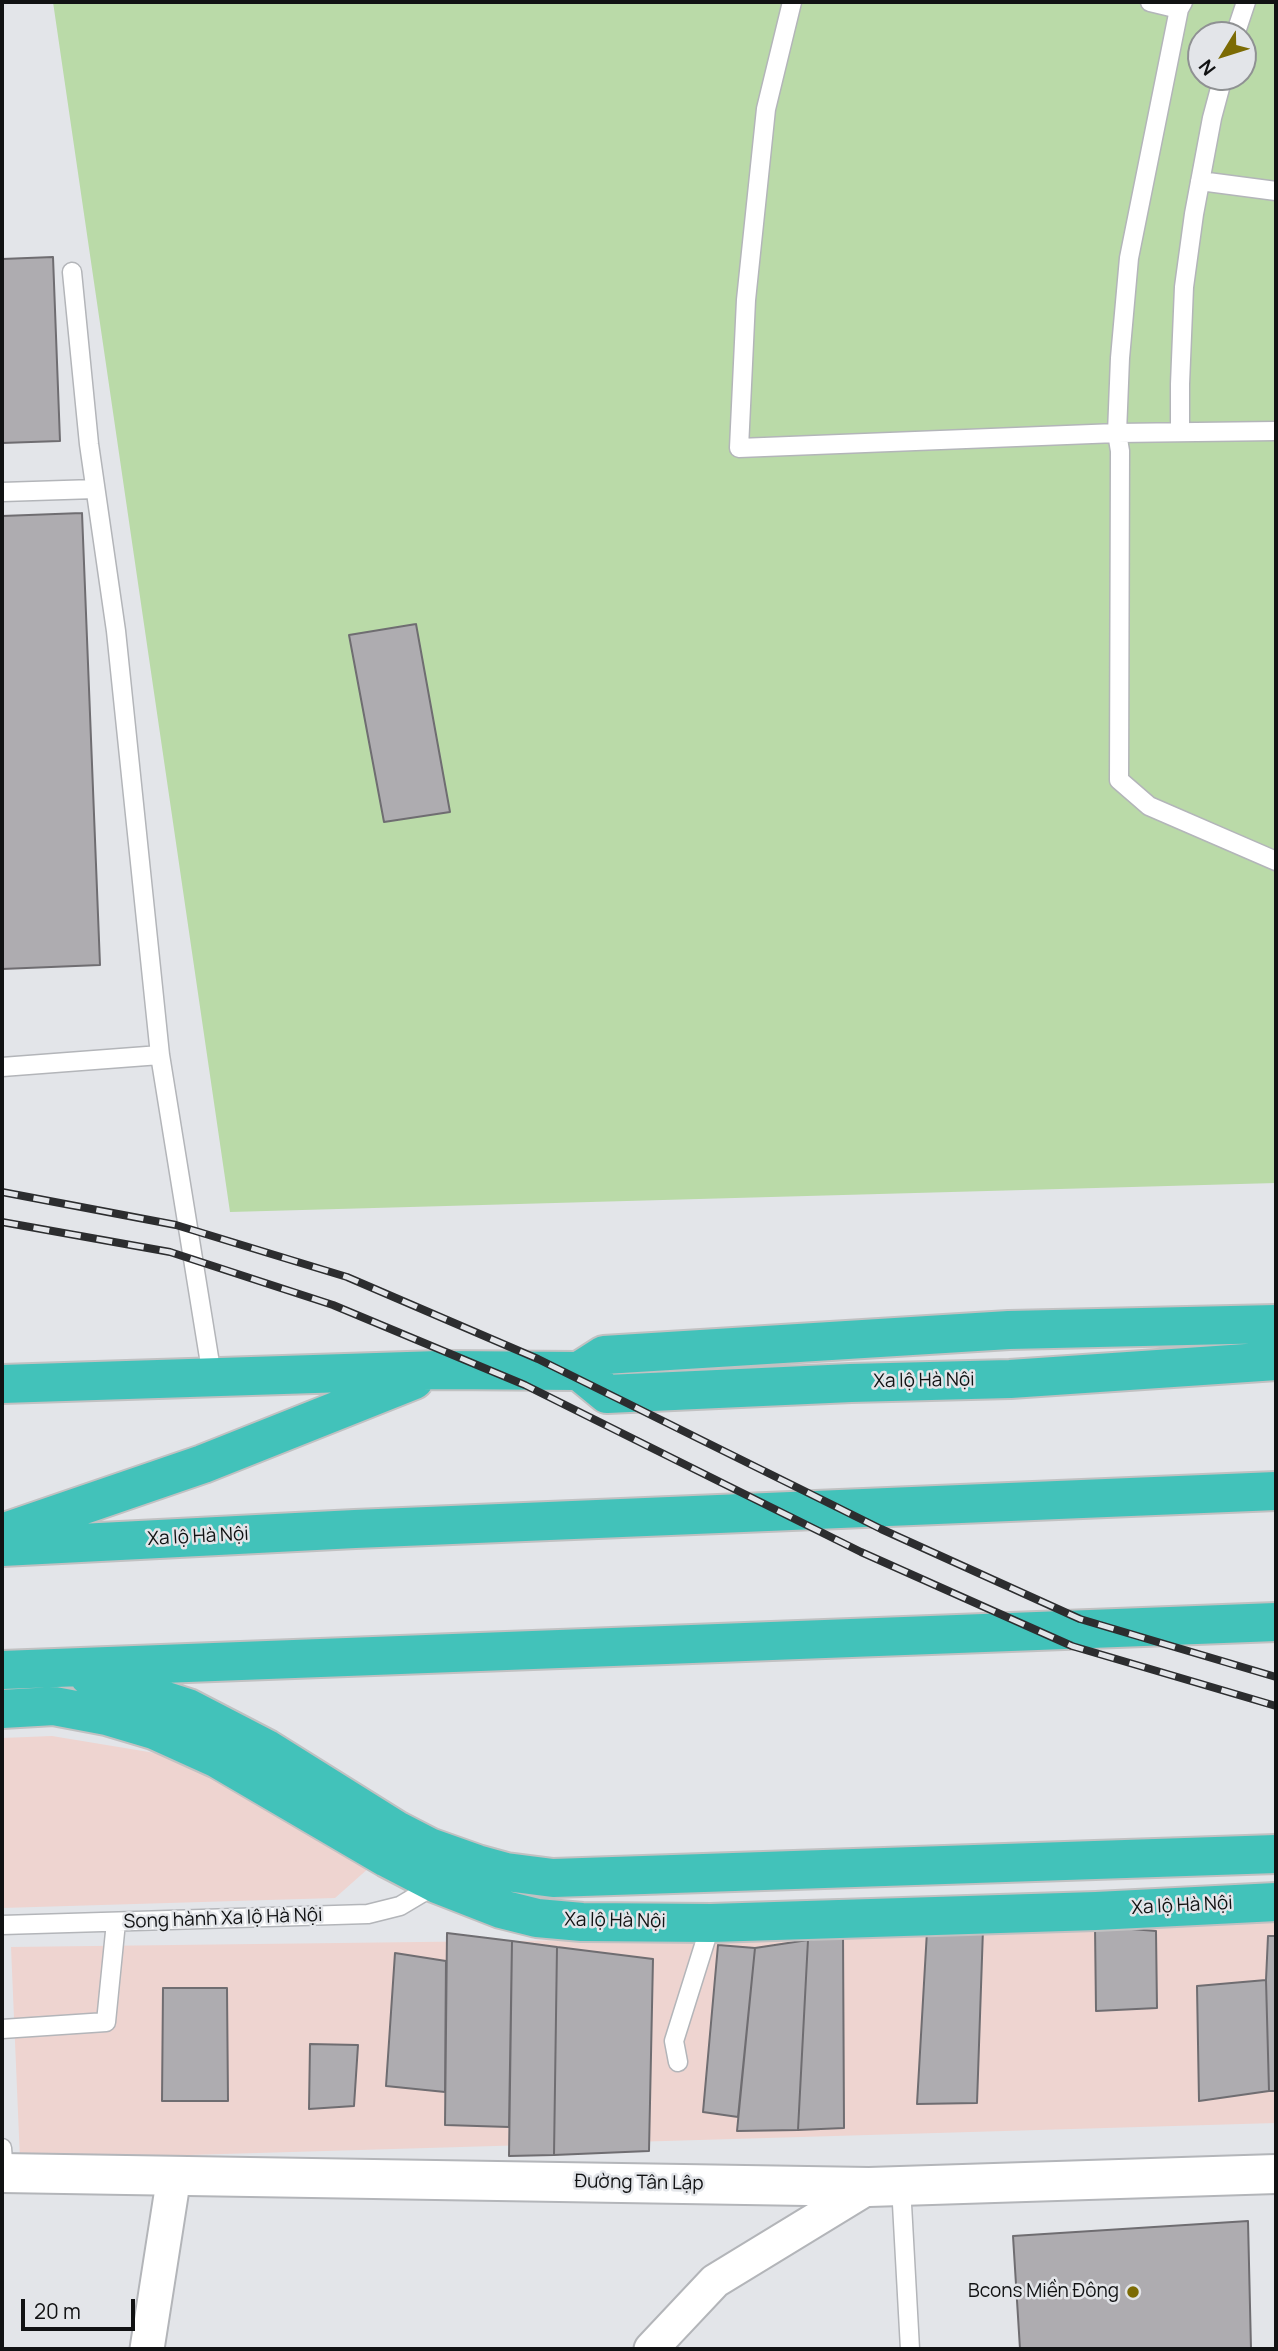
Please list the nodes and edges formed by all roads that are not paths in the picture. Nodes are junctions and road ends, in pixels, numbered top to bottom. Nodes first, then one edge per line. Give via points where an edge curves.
1 (792, 2) edge
2 (1150, 2) edge
3 (1246, 2) edge
4 (1181, 6) edge
5 (1240, 21) edge
6 (1220, 91) edge
7 (1200, 181) junction
8 (1276, 191) edge
9 (72, 272) dead end
10 (1276, 431) edge
11 (1180, 432) junction
12 (1117, 433) junction
13 (95, 489) junction
14 (2, 492) edge
15 (1276, 861) edge
16 (160, 1055) junction
17 (2, 1067) edge
18 (1276, 1324) edge
19 (1171, 1326) junction
20 (1276, 1361) edge
21 (1171, 1368) junction
22 (439, 1370) junction
23 (579, 1371) junction
24 (212, 1376) junction
25 (2, 1384) edge
26 (1276, 1491) edge
27 (2, 1533) edge
28 (2, 1547) edge
29 (1276, 1622) edge
30 (64, 1668) junction
31 (2, 1670) edge
32 (2, 1709) edge
33 (1269, 1854) edge
34 (445, 1870) junction
35 (1268, 1902) edge
36 (116, 1922) junction
37 (711, 1923) junction
38 (2, 1925) edge
39 (2, 2029) edge
40 (678, 2062) dead end
41 (2, 2165) edge
42 (1276, 2174) edge
43 (174, 2176) junction
44 (885, 2186) junction
45 (147, 2349) edge
46 (651, 2349) edge
47 (909, 2349) edge

1 - 12 lane via 766,108 746,300 738,448
2 - 4 lane
3 - 5 lane
4 - 12 lane via 1129,258
6 - 7 lane
7 - 8 lane
7 - 11 lane via 1185,287
9 - 13 lane
10 - 11 lane
11 - 12 lane
12 - 15 lane via 1119,780 1149,806
13 - 14 lane
13 - 16 lane via 116,631
16 - 17 lane
16 - 24 lane
18 - 19 highway
19 - 21 highway
19 - 23 highway via 1009,1330 604,1355
20 - 21 highway, Xa lộ Hà Nội
21 - 23 highway, Xa lộ Hà Nội via 1010,1379 607,1394
22 - 23 highway
22 - 24 highway
22 - 27 highway via 203,1464
24 - 25 highway
26 - 28 highway, Xa lộ Hà Nội
29 - 30 highway, Xa lộ Hà Nội
30 - 31 highway, Xa lộ Hà Nội
30 - 34 highway, Xa lộ Hà Nội via 200,1713 429,1847
32 - 34 highway, Xa lộ Hà Nội via 54,1706 154,1730 218,1759 387,1858
33 - 34 highway, Xa lộ Hà Nội via 553,1878
33 - 35 highway
34 - 36 lane, Song hành Xa lộ Hà Nội via 400,1906 368,1914
34 - 37 highway, Xa lộ Hà Nội via 501,1909 558,1921
35 - 37 highway, Xa lộ Hà Nội
36 - 38 lane, Song hành Xa lộ Hà Nội
36 - 39 lane via 106,2022
37 - 40 lane via 674,2041
41 - 43 street, Đường Tân Lập
42 - 44 street, Đường Tân Lập
43 - 44 street, Đường Tân Lập
43 - 45 street
44 - 46 street via 715,2281
44 - 47 lane

